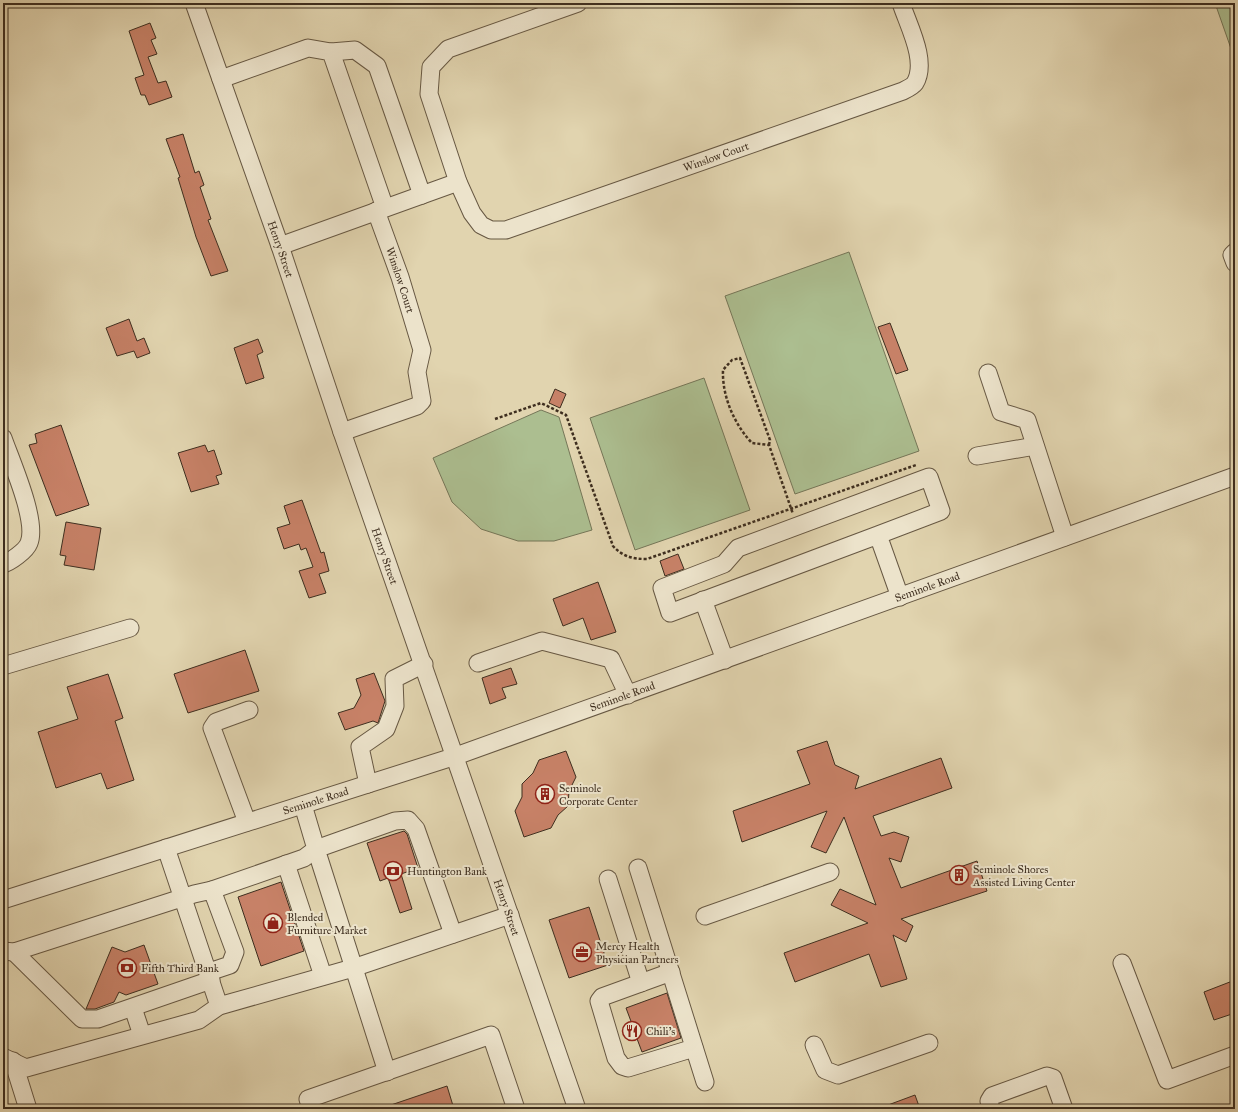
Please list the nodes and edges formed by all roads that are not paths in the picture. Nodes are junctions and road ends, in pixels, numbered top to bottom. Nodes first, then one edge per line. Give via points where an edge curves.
1 (194, 3) edge
2 (578, 3) edge
3 (901, 3) edge
4 (331, 52) junction
5 (221, 79) junction
6 (458, 182) junction
7 (422, 195) junction
8 (380, 209) junction
9 (280, 246) junction
10 (1235, 252) edge
11 (1235, 263) edge
12 (988, 373) dead end
13 (342, 432) junction
14 (3, 438) edge
15 (1035, 446) junction
16 (977, 456) dead end
17 (1235, 476) edge
18 (878, 535) junction
19 (1065, 538) junction
20 (3, 564) edge
21 (900, 597) junction
22 (703, 600) junction
23 (130, 628) dead end
24 (725, 660) junction
25 (478, 663) dead end
26 (424, 664) junction
27 (3, 666) edge
28 (628, 695) junction
29 (249, 710) dead end
30 (456, 756) junction
31 (368, 784) junction
32 (303, 805) junction
33 (247, 822) junction
34 (166, 848) junction
35 (316, 849) junction
36 (286, 864) junction
37 (638, 868) dead end
38 (830, 872) dead end
39 (608, 879) dead end
40 (212, 890) junction
41 (182, 898) junction
42 (3, 900) edge
43 (510, 915) junction
44 (705, 916) dead end
45 (453, 934) junction
46 (8, 951) edge
47 (1122, 963) dead end
48 (353, 968) junction
49 (671, 972) junction
50 (210, 976) junction
51 (323, 976) junction
52 (641, 983) junction
53 (219, 1006) junction
54 (134, 1008) junction
55 (142, 1035) junction
56 (929, 1043) dead end
57 (814, 1045) dead end
58 (694, 1048) junction
59 (1235, 1055) edge
60 (8, 1059) edge
61 (386, 1072) junction
62 (705, 1082) dead end
63 (28, 1109) edge
64 (312, 1109) edge
65 (516, 1109) edge
66 (577, 1109) edge
67 (991, 1109) edge
68 (1064, 1109) edge

1 - 5 street, Henry Street
2 - 6 street, Winslow Court via 448,49 430,67 429,94
3 - 6 street, Winslow Court via 920,60 919,73 914,84 902,91 506,230 491,230 481,225 472,213
4 - 5 street via 308,48
4 - 7 street via 355,50 377,66
4 - 8 street, Winslow Court
5 - 9 street, Henry Street
6 - 7 street
7 - 8 street
8 - 9 street
8 - 13 street, Winslow Court via 422,350 417,372 422,401 417,406
9 - 13 street, Henry Street
10 - 11 street via 1232,255
12 - 15 street via 1001,412 1027,420
13 - 26 street, Henry Street
14 - 20 street via 31,521 29,544 11,561
15 - 16 street
15 - 19 street
17 - 19 street, Seminole Road
18 - 21 street
18 - 22 street
18 - 22 street via 941,511 929,477 738,548 724,564 662,588 670,613
19 - 21 street, Seminole Road
21 - 24 street, Seminole Road
22 - 24 street
23 - 27 street
24 - 28 street, Seminole Road
25 - 28 street via 542,642 611,659
26 - 30 street, Henry Street
26 - 31 street via 394,679 395,706 386,729 360,747
28 - 30 street, Seminole Road
29 - 33 street via 216,722 212,728
30 - 31 street, Seminole Road
30 - 43 street, Henry Street
31 - 32 street, Seminole Road
32 - 33 street, Seminole Road
32 - 35 street
33 - 34 street, Seminole Road
34 - 41 street
34 - 42 street, Seminole Road
35 - 36 street via 304,858
35 - 45 street via 395,821 408,820 416,829
35 - 48 street
36 - 40 street
36 - 51 street
37 - 49 street
38 - 44 street
39 - 52 street
40 - 41 street
40 - 50 street via 235,952 230,964
41 - 46 street
41 - 50 street
43 - 45 street
43 - 66 street, Henry Street
45 - 48 street
46 - 54 street via 82,1019 98,1019
47 - 59 street via 1167,1080
48 - 51 street
48 - 61 street
49 - 52 street
49 - 58 street
50 - 53 street
50 - 54 street
51 - 53 street
52 - 58 street via 602,997 599,1001 616,1058 622,1066 628,1068
53 - 55 street via 199,1020
54 - 55 street
55 - 60 street via 26,1068
56 - 57 street via 838,1075 825,1070
58 - 62 street
60 - 63 street
61 - 64 street via 308,1100
61 - 65 street via 491,1035
67 - 68 street via 989,1101 992,1096 1050,1076

